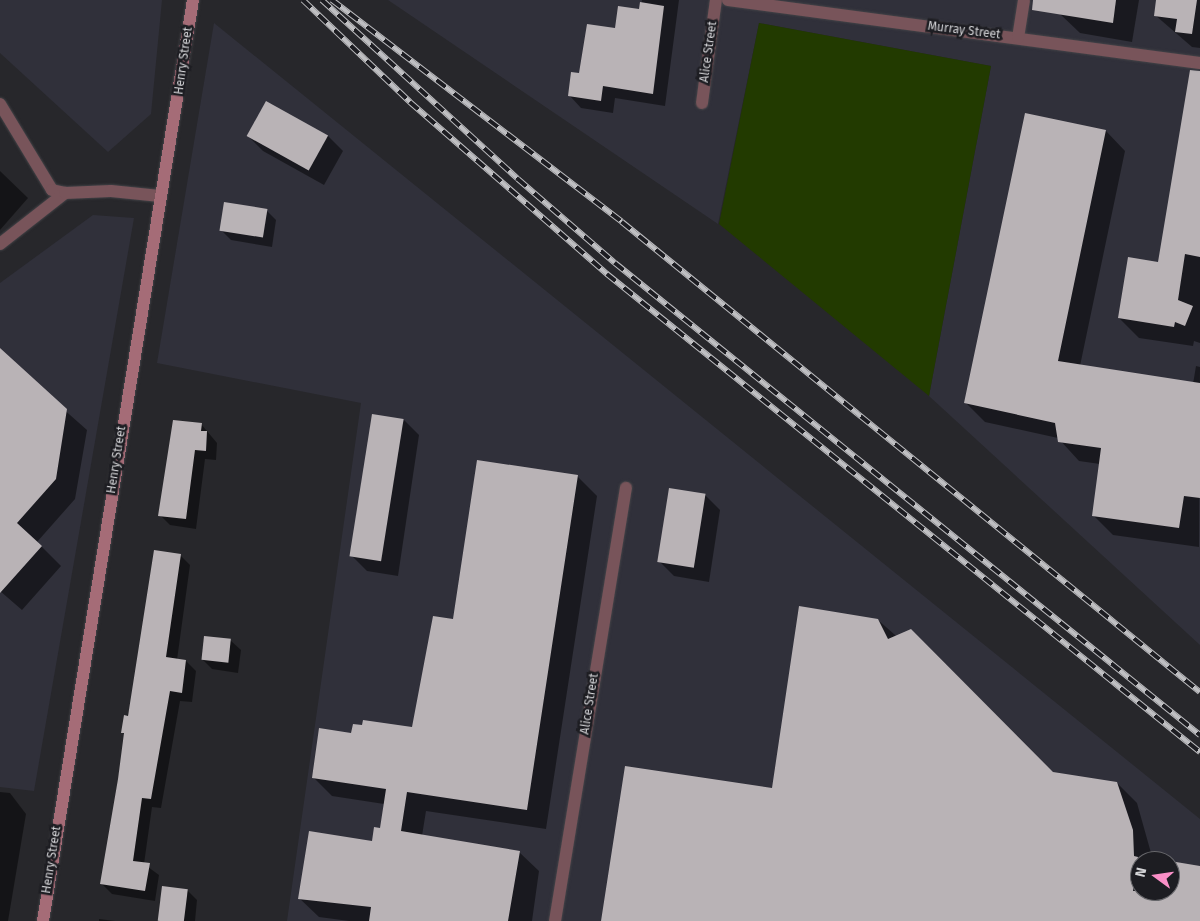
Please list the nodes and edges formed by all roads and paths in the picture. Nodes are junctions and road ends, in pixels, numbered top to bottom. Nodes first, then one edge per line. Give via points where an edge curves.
1 (192, 0) edge
2 (716, 0) edge
3 (728, 0) edge
4 (1024, 0) edge
5 (1018, 38) junction
6 (1200, 63) edge
7 (702, 103) dead end
8 (0, 104) edge
9 (65, 193) junction
10 (160, 196) junction
11 (0, 244) edge
12 (626, 488) dead end
13 (43, 921) edge
14 (555, 921) edge

1 - 10 main road, Henry Street
2 - 7 street, Alice Street
3 - 5 street, Murray Street
4 - 5 street
5 - 6 street, Murray Street
8 - 9 street via 52,190
9 - 10 street via 111,191
9 - 11 street
10 - 13 main road, Henry Street
12 - 14 street, Alice Street

